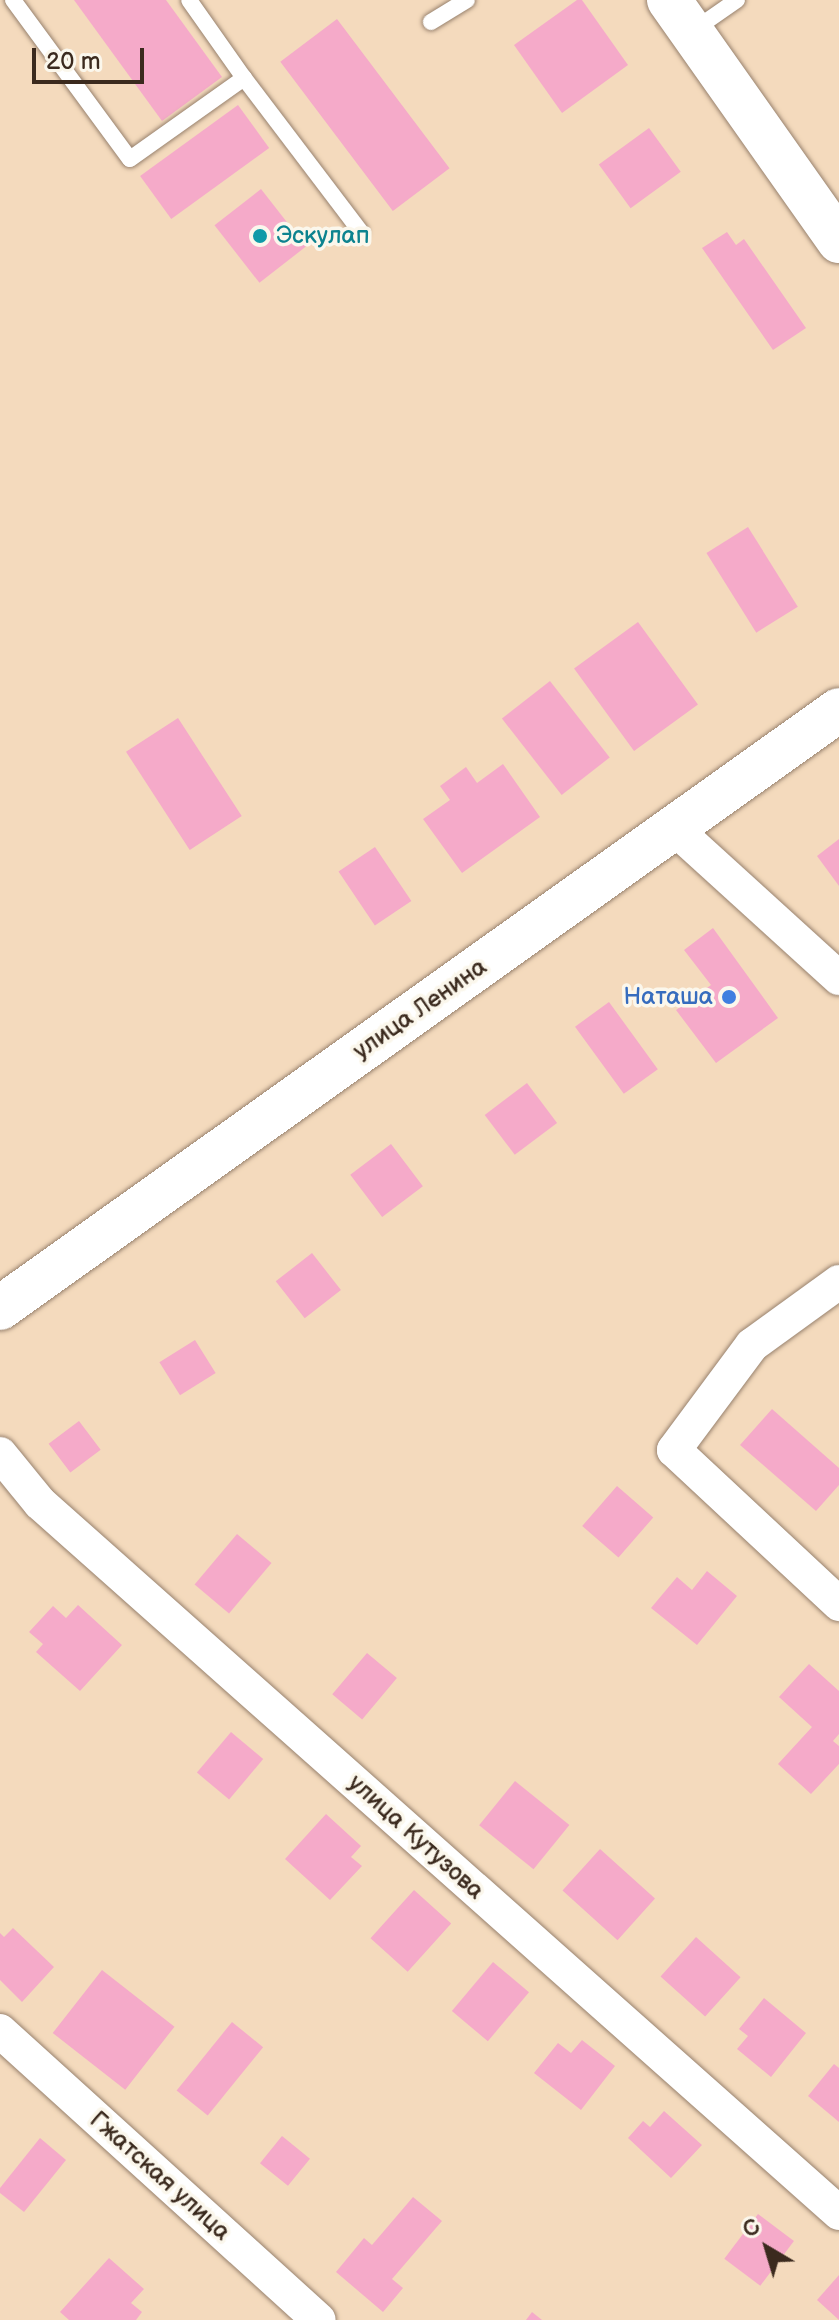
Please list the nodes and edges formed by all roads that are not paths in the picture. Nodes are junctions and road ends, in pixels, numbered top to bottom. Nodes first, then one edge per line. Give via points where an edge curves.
1 (13, 0) edge
2 (189, 0) edge
3 (467, 0) edge
4 (737, 0) edge
5 (680, 16) edge
6 (431, 22) dead end
7 (244, 78) junction
8 (360, 231) dead end
9 (839, 241) edge
10 (839, 710) edge
11 (674, 828) junction
12 (839, 978) edge
13 (839, 1282) edge
14 (0, 1308) edge
15 (0, 1454) edge
16 (839, 1604) edge
17 (0, 2031) edge
18 (839, 2213) edge
19 (319, 2320) edge

1 - 7 lane via 130,159
2 - 7 lane
3 - 6 lane
4 - 5 lane
5 - 9 main road
7 - 8 lane
10 - 11 main road, улица Ленина
11 - 12 street
11 - 14 main road, улица Ленина
13 - 16 street via 752,1345 674,1450
15 - 18 street, улица Кутузова via 40,1503
17 - 19 street, Гжатская улица

